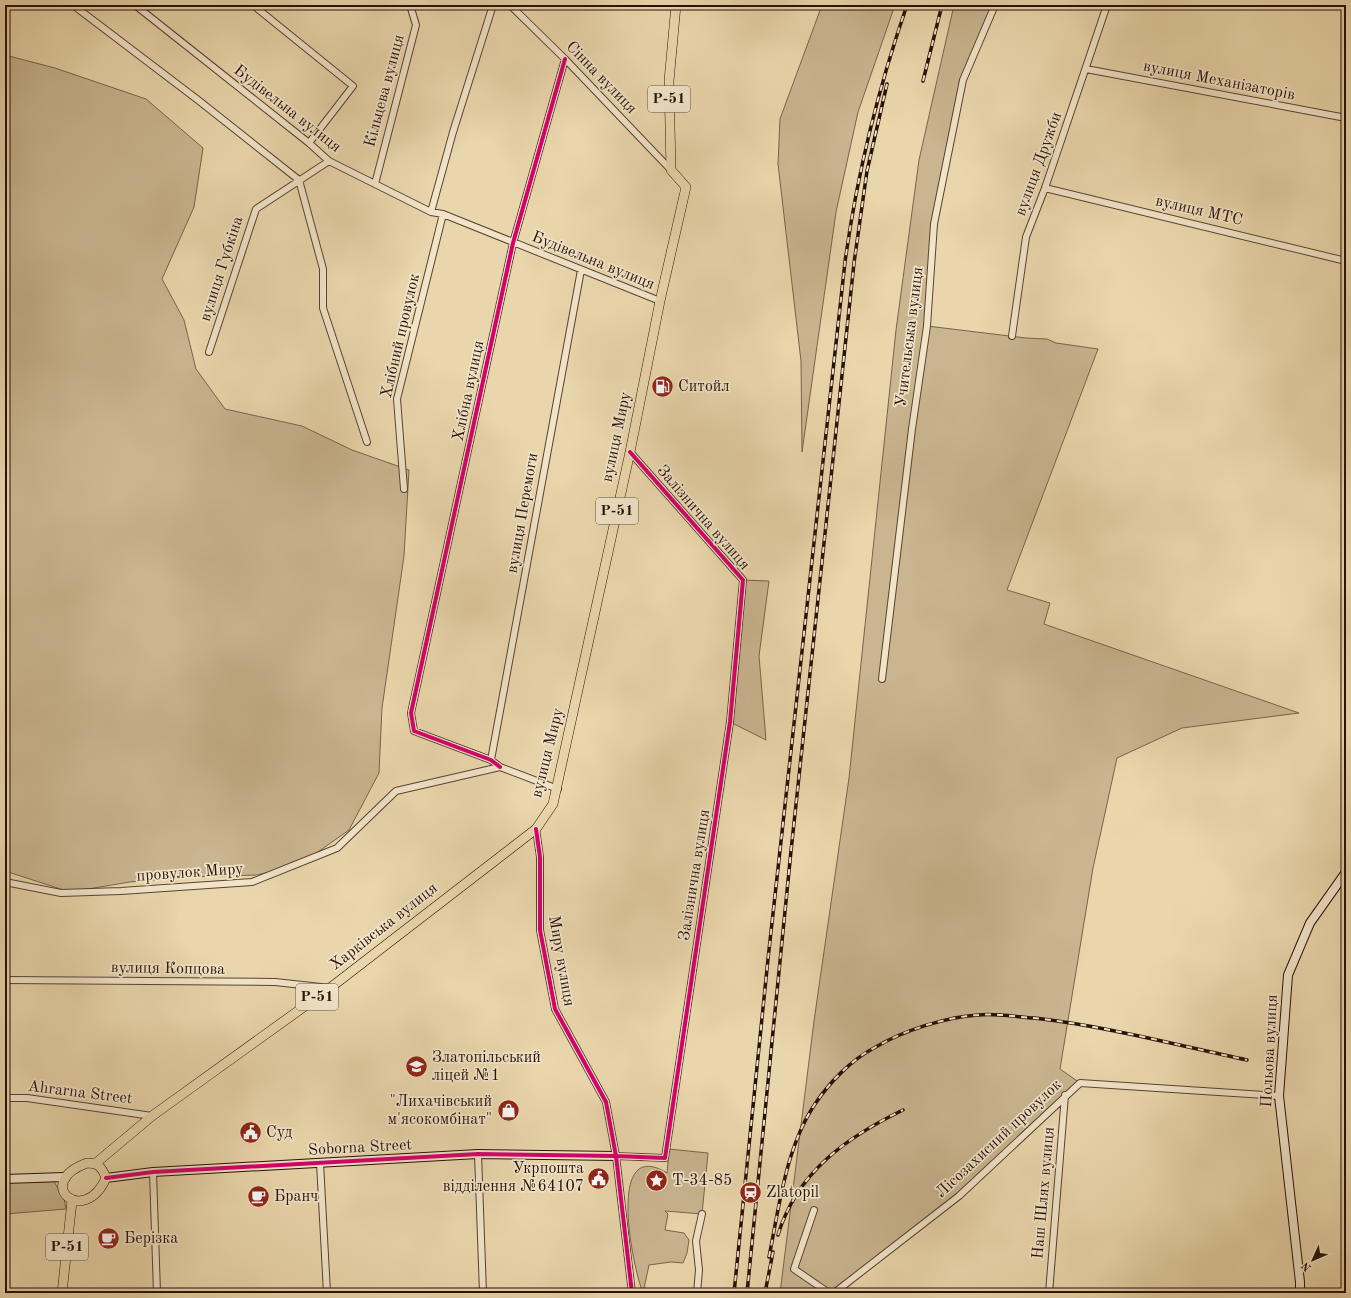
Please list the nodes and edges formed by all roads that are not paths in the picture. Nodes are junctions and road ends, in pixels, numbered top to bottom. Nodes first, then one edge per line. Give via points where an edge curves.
1 (73, 5) edge
2 (135, 5) edge
3 (253, 5) edge
4 (410, 5) edge
5 (493, 5) edge
6 (510, 5) edge
7 (676, 5) edge
8 (995, 5) edge
9 (1107, 5) edge
10 (565, 59) junction
11 (1086, 69) junction
12 (1346, 118) edge
13 (309, 142) junction
14 (329, 161) junction
15 (671, 170) junction
16 (299, 180) junction
17 (375, 184) junction
18 (1045, 188) junction
19 (431, 212) junction
20 (443, 214) junction
21 (513, 243) junction
22 (1346, 261) edge
23 (581, 270) junction
24 (660, 301) junction
25 (1012, 336) dead end
26 (209, 352) dead end
27 (367, 442) dead end
28 (630, 452) junction
29 (404, 489) dead end
30 (882, 679) dead end
31 (491, 760) junction
32 (500, 767) junction
33 (558, 789) junction
34 (536, 830) junction
35 (1346, 872) edge
36 (5, 882) edge
37 (5, 980) edge
38 (330, 988) junction
39 (1065, 1095) junction
40 (1279, 1096) junction
41 (5, 1098) edge
42 (152, 1116) junction
43 (478, 1154) junction
44 (616, 1156) junction
45 (96, 1163) junction
46 (320, 1163) junction
47 (153, 1172) junction
48 (64, 1177) junction
49 (106, 1178) junction
50 (5, 1179) edge
51 (72, 1201) junction
52 (814, 1210) dead end
53 (702, 1214) dead end
54 (62, 1293) edge
55 (157, 1293) edge
56 (327, 1293) edge
57 (483, 1293) edge
58 (632, 1293) edge
59 (696, 1293) edge
60 (829, 1293) edge
61 (834, 1293) edge
62 (1049, 1293) edge
63 (1300, 1293) edge

1 - 16 street
2 - 13 street, Будівельна вулиця
3 - 13 street, Кільцева вулиця via 353,86
4 - 17 street, Кільцева вулиця via 416,25
5 - 19 street
6 - 10 street, Сінна вулиця
7 - 15 main road, Р-51 via 669,81
8 - 30 street, Учительська вулиця via 963,80 934,224 927,326
9 - 11 street, вулиця Дружби
10 - 15 street, Сінна вулиця
10 - 21 street, Хлібна вулиця
11 - 12 street, вулиця Механізаторів
11 - 18 street, вулиця Дружби
13 - 14 street, Будівельна вулиця
14 - 16 street, вулиця Губкіна
14 - 17 street, Будівельна вулиця
15 - 24 main road, вулиця Миру / Р-51 via 686,187
16 - 26 street, вулиця Губкіна via 256,209
16 - 27 street via 323,269 323,308
17 - 19 street, Будівельна вулиця
18 - 22 street, вулиця МТС
18 - 25 street, вулиця Дружби via 1026,237
19 - 20 street, Будівельна вулиця
20 - 21 street, Будівельна вулиця
20 - 29 street, Хлібний провулок via 397,399
21 - 23 street, Будівельна вулиця
21 - 31 street, Хлібна вулиця via 411,714 414,730
23 - 24 street, Будівельна вулиця
23 - 31 street, вулиця Перемоги
24 - 28 main road, вулиця Миру / Р-51
28 - 33 main road, вулиця Миру / Р-51
28 - 44 street, Залізнична вулиця via 743,580 730,722 665,1158
31 - 32 street
32 - 33 street
32 - 36 street, провулок Миру via 396,791 338,848 252,882 61,893
33 - 34 main road, вулиця Миру / Р-51 via 553,804
34 - 38 main road, Харківська вулиця / Р-51
34 - 44 street, Миру вулиця via 540,857 540,930 556,1009 606,1102
35 - 40 street, Польова вулиця via 1310,923 1288,975
37 - 38 street, вулиця Копцова via 274,982
38 - 42 main road, Харківська вулиця / Р-51
39 - 40 street, Лісозахисний провулок via 1080,1083
39 - 61 street, Лісозахисний провулок via 959,1196
39 - 62 street, Наш Шлях вулиця
40 - 63 street, Польова вулиця
41 - 42 street, Ahrarna Street via 27,1098
42 - 45 main road, Харківська вулиця / Р-51
43 - 44 street, Soborna Street
43 - 46 street, Soborna Street
43 - 57 street
44 - 58 street
45 - 48 main road, Р-51 via 79,1166
45 - 49 main road via 103,1169
46 - 47 street, Soborna Street
46 - 56 street
47 - 49 street, Soborna Street
47 - 55 street
48 - 50 street
48 - 51 main road via 62,1185 65,1195
49 - 51 main road via 102,1189 91,1197 82,1202
51 - 54 main road, Р-51
52 - 60 street via 794,1268
53 - 59 street via 696,1241 699,1270

